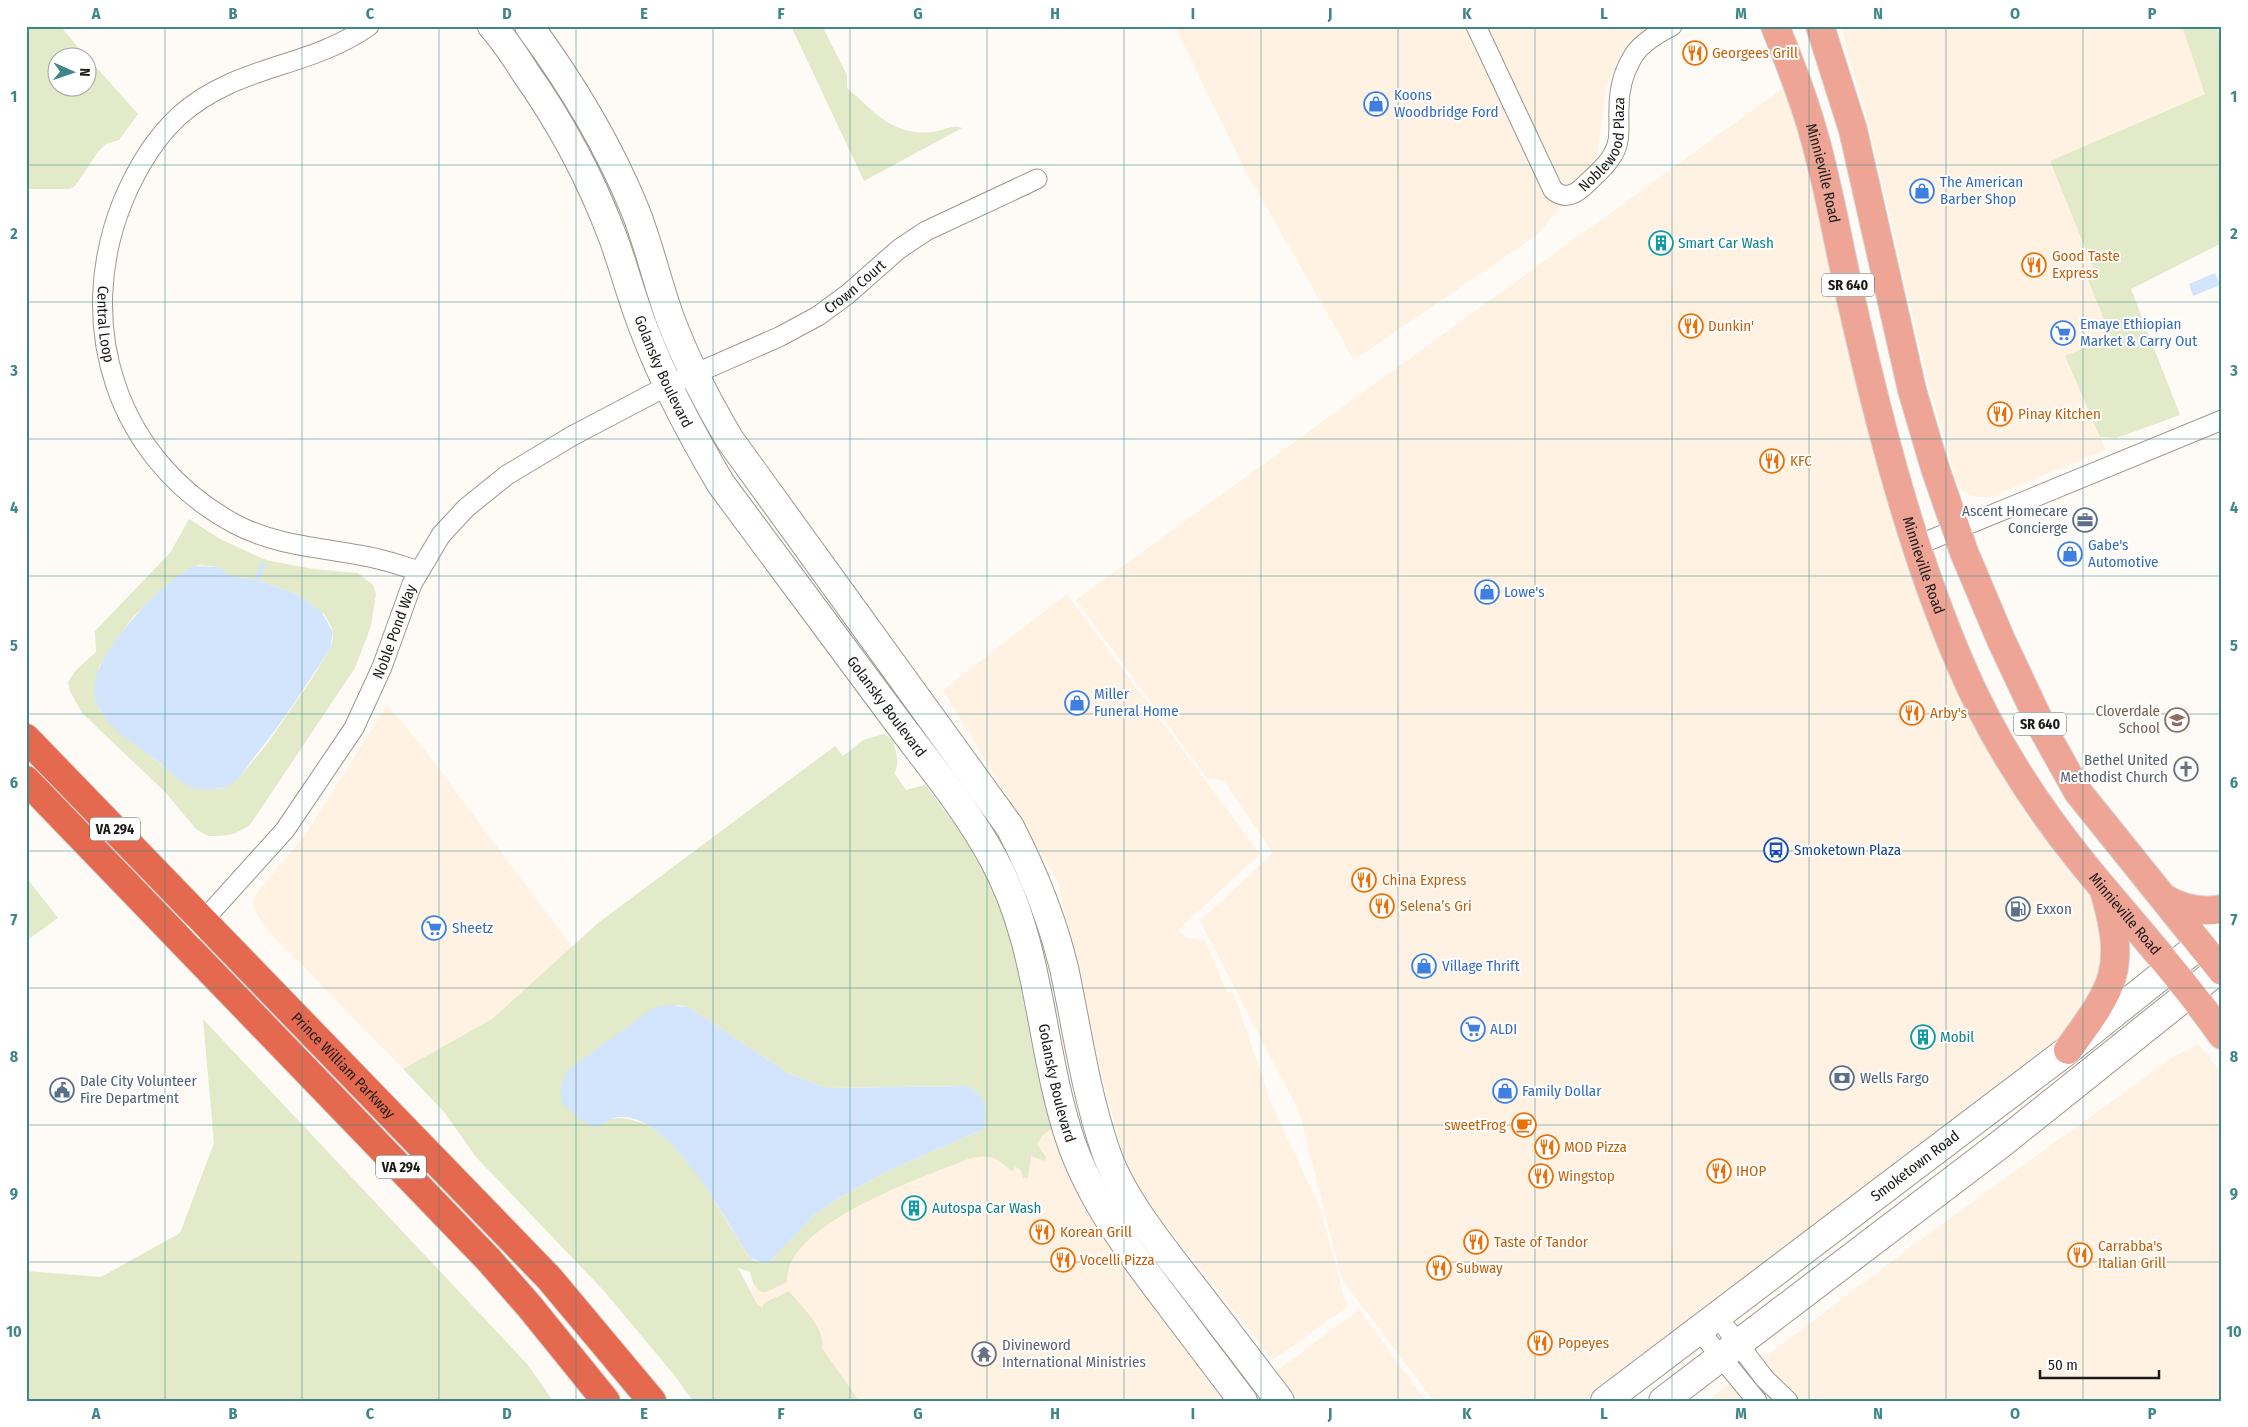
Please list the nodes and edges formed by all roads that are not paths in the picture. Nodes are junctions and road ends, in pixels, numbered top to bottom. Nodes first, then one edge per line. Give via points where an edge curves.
1 (369, 26) edge
2 (492, 26) edge
3 (529, 26) edge
4 (1476, 26) edge
5 (1672, 26) edge
6 (1775, 26) edge
7 (1820, 26) edge
8 (1037, 179) dead end
9 (694, 374) junction
10 (667, 386) junction
11 (2222, 420) edge
12 (1956, 528) junction
13 (1918, 546) junction
14 (419, 571) junction
15 (26, 738) edge
16 (950, 742) junction
17 (926, 760) junction
18 (26, 780) edge
19 (2104, 887) junction
20 (2162, 897) junction
21 (2222, 909) edge
22 (204, 921) junction
23 (2222, 927) edge
24 (183, 943) junction
25 (2200, 945) junction
26 (2172, 968) junction
27 (2221, 969) edge
28 (2191, 992) junction
29 (2222, 1035) edge
30 (2068, 1050) junction
31 (1111, 1163) junction
32 (1084, 1174) junction
33 (1708, 1323) junction
34 (1730, 1350) junction
35 (606, 1401) edge
36 (652, 1401) edge
37 (1243, 1401) edge
38 (1280, 1401) edge
39 (1606, 1401) edge
40 (1663, 1401) edge
41 (1757, 1401) edge
42 (1788, 1401) edge

1 - 14 street, Central Loop via 307,57 238,78 190,106 169,126 141,164 117,217 105,257 102,325 112,373 134,427 156,459 197,499 237,525 277,541 372,557
2 - 10 street, Golansky Boulevard via 567,137 588,179
3 - 9 street, Golansky Boulevard via 588,114 613,161 635,210 670,318
4 - 5 street, Noblewood Plaza via 1553,190 1567,196 1576,193 1613,156 1620,129 1620,91 1632,57
6 - 13 main road, Minnieville Road / SR 640 via 1814,134 1874,399
7 - 12 main road, SR 640 via 1853,130 1912,390
8 - 9 street, Crown Court via 926,231 899,249 818,316
9 - 10 street, Crown Court
9 - 16 street, Golansky Boulevard via 730,440
10 - 14 street, Noble Pond Way via 572,436 490,487 441,535
10 - 17 street, Golansky Boulevard via 721,484
11 - 12 street
12 - 13 street
12 - 20 main road, SR 640 via 2001,640 2060,762 2078,792
13 - 19 main road, Minnieville Road / SR 640 via 1960,664 1986,718 2034,796
14 - 22 street, Noble Pond Way via 354,728 285,830
15 - 22 highway, Prince William Parkway / VA 294
16 - 17 street
16 - 31 street, Golansky Boulevard via 1010,827 1037,883 1061,959 1088,1090
17 - 32 street, Golansky Boulevard via 993,858 1017,909 1029,947 1057,1092
18 - 24 highway, Prince William Parkway / VA 294
19 - 26 main road, Minnieville Road / SR 640
19 - 30 main road via 2114,925 2115,965 2104,998
20 - 21 main road via 2190,909
20 - 25 main road, SR 640
22 - 24 street, Noble Pond Way
22 - 36 highway, Prince William Parkway / VA 294 via 549,1278
23 - 25 street, Smoketown Road
24 - 35 highway, Prince William Parkway / VA 294 via 488,1259
25 - 26 street, Smoketown Road
25 - 27 main road, SR 640
26 - 28 main road, Minnieville Road / SR 640
26 - 30 street, Smoketown Road
27 - 28 street
28 - 29 main road, Minnieville Road / SR 640
28 - 34 street via 2002,1143
30 - 33 street, Smoketown Road
31 - 32 street
31 - 38 street, Golansky Boulevard via 1133,1205 1163,1249
32 - 37 street, Golansky Boulevard via 1106,1216 1140,1266
33 - 34 street
33 - 39 street, Smoketown Road
34 - 40 street
34 - 41 street
34 - 42 street

